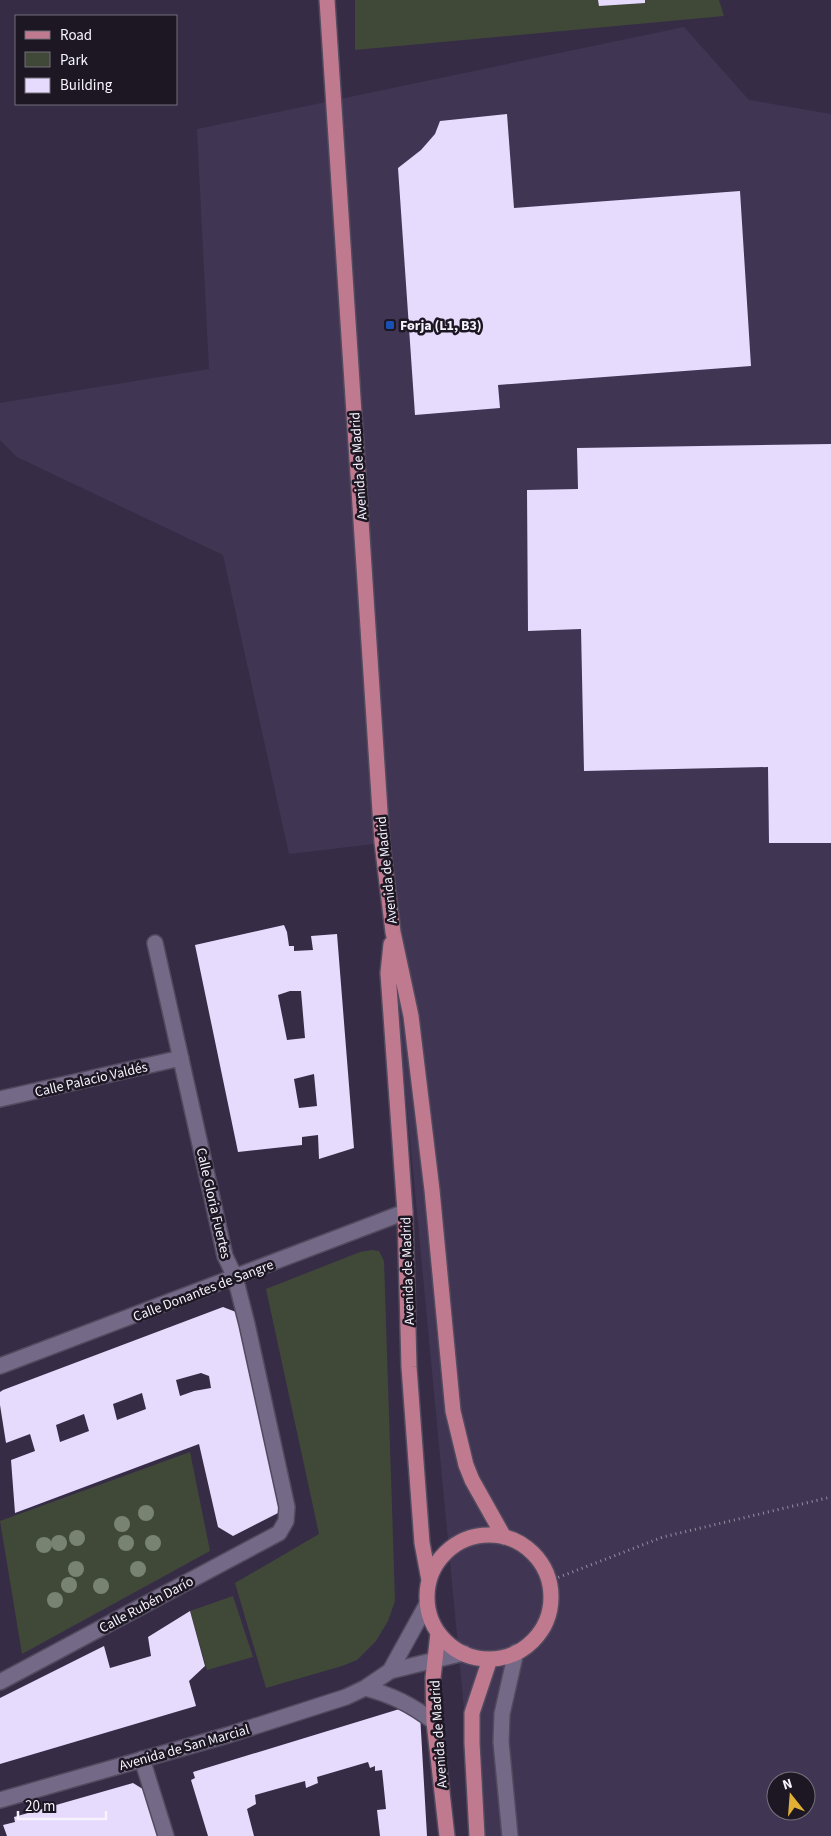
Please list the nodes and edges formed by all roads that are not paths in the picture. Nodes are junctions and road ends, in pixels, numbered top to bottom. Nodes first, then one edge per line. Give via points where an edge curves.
1 (327, 0) edge
2 (392, 932) junction
3 (156, 943) dead end
4 (181, 1058) junction
5 (0, 1100) edge
6 (405, 1212) junction
7 (235, 1277) junction
8 (0, 1366) edge
9 (286, 1521) joint
10 (504, 1537) junction
11 (429, 1580) junction
12 (427, 1604) junction
13 (438, 1632) junction
14 (516, 1652) junction
15 (464, 1653) junction
16 (435, 1659) junction
17 (490, 1659) junction
18 (390, 1671) junction
19 (0, 1682) edge
20 (365, 1688) junction
21 (434, 1722) junction
22 (142, 1759) junction
23 (0, 1800) edge
24 (166, 1836) edge
25 (447, 1836) edge
26 (477, 1836) edge
27 (510, 1836) edge

1 - 2 main road, Avenida de Madrid via 382,836
2 - 6 main road, Avenida de Madrid via 388,973
2 - 10 main road, Avenida de Madrid via 411,1016 438,1245 453,1411 472,1480
3 - 4 street, Calle Gloria Fuertes
4 - 5 street, Calle Palacio Valdés
4 - 7 street, Calle Gloria Fuertes via 225,1256
6 - 7 street, Calle Donantes de Sangre
6 - 11 main road, Avenida de Madrid via 409,1367 422,1543
7 - 8 street, Calle Donantes de Sangre
7 - 9 street, Calle Gloria Fuertes via 281,1474
9 - 19 street, Calle Rubén Darío via 279,1533
10 - 11 main road via 485,1535 467,1539 437,1562
10 - 14 main road via 519,1543 543,1566 551,1598 541,1630
11 - 12 main road
12 - 13 main road
12 - 18 street, Avenida de San Marcial
13 - 15 main road
13 - 16 main road, Avenida de Madrid
14 - 17 main road
14 - 27 street via 502,1714 501,1742
15 - 16 street, Avenida de San Marcial
15 - 17 main road
16 - 18 street, Avenida de San Marcial
16 - 21 main road, Avenida de Madrid
17 - 26 main road via 472,1713
18 - 20 street, Avenida de San Marcial
20 - 21 street via 401,1700
20 - 22 street, Avenida de San Marcial via 313,1708
21 - 25 main road, Avenida de Madrid
22 - 23 street, Avenida de San Marcial
22 - 24 street

